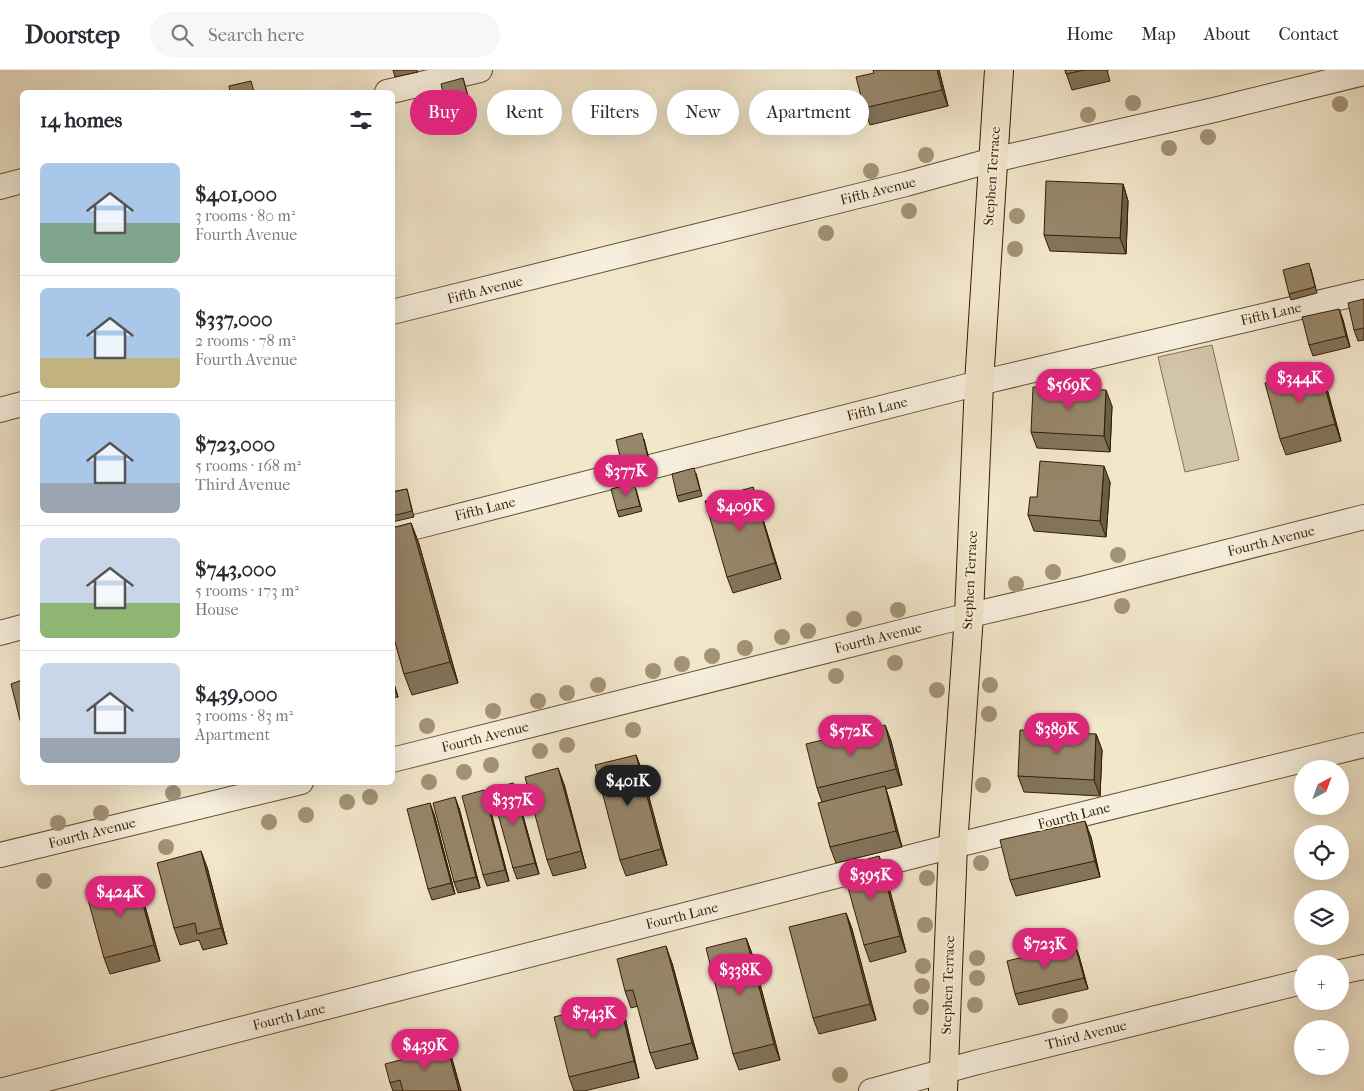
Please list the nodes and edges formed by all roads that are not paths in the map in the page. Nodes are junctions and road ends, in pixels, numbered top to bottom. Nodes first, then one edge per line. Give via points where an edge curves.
1 (480, 70) edge
2 (999, 70) edge
3 (1364, 73) edge
4 (395, 90) edge
5 (993, 160) junction
6 (20, 182) edge
7 (0, 187) edge
8 (1364, 292) edge
9 (395, 311) edge
10 (979, 383) junction
11 (20, 405) edge
12 (0, 410) edge
13 (1364, 517) edge
14 (395, 532) edge
15 (969, 615) junction
16 (20, 628) edge
17 (0, 633) edge
18 (1364, 744) edge
19 (395, 759) edge
20 (289, 785) edge
21 (954, 846) junction
22 (0, 855) edge
23 (1364, 967) edge
24 (1349, 970) edge
25 (1294, 984) edge
26 (943, 1081) edge
27 (0, 1091) edge
28 (871, 1091) edge

1 - 4 street
2 - 5 main road, Stephen Terrace
3 - 5 street, Fifth Avenue
5 - 9 street, Fifth Avenue
5 - 10 main road, Stephen Terrace
6 - 7 street
8 - 10 street, Fifth Lane
10 - 14 street, Fifth Lane
10 - 15 main road, Stephen Terrace
11 - 12 street
13 - 15 street, Fourth Avenue
15 - 19 street, Fourth Avenue
15 - 21 main road, Stephen Terrace
16 - 17 street
18 - 21 street, Fourth Lane
20 - 22 street, Fourth Avenue
21 - 26 main road, Stephen Terrace
21 - 27 street, Fourth Lane
23 - 24 street
25 - 26 street, Third Avenue
26 - 28 street, Third Avenue

